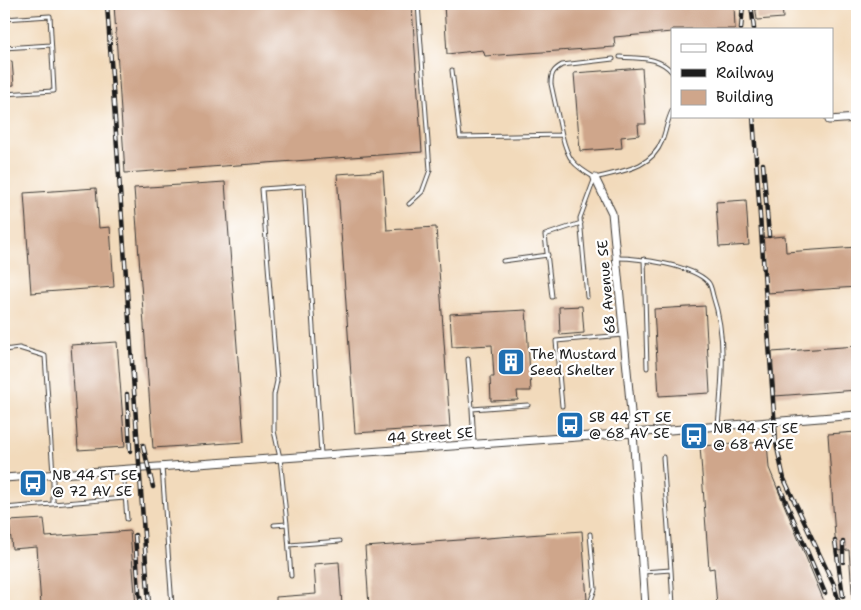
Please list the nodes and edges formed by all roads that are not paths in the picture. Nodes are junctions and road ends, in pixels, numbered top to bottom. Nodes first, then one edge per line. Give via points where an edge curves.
1 (418, 4) edge
2 (4, 19) edge
3 (52, 45) junction
4 (4, 48) edge
5 (620, 58) dead end
6 (613, 59) dead end
7 (452, 70) dead end
8 (671, 71) edge
9 (4, 94) edge
10 (671, 113) edge
11 (857, 118) edge
12 (829, 120) dead end
13 (562, 135) junction
14 (595, 178) junction
15 (409, 204) dead end
16 (581, 223) junction
17 (548, 255) junction
18 (616, 258) junction
19 (644, 259) junction
20 (503, 261) dead end
21 (552, 297) dead end
22 (587, 297) dead end
23 (624, 335) junction
24 (4, 350) edge
25 (468, 358) dead end
26 (647, 368) dead end
27 (528, 405) dead end
28 (562, 406) dead end
29 (472, 409) junction
30 (857, 415) edge
31 (718, 426) junction
32 (633, 433) junction
33 (474, 445) junction
34 (321, 456) junction
35 (663, 457) dead end
36 (280, 458) junction
37 (162, 467) junction
38 (123, 469) junction
39 (53, 474) junction
40 (4, 478) edge
41 (125, 498) junction
42 (53, 504) junction
43 (4, 508) edge
44 (126, 519) dead end
45 (287, 524) junction
46 (274, 525) dead end
47 (590, 534) dead end
48 (340, 541) dead end
49 (289, 545) junction
50 (671, 570) junction
51 (642, 572) junction
52 (291, 576) dead end
53 (4, 590) edge
54 (4, 599) edge
55 (172, 606) edge
56 (590, 606) edge
57 (645, 606) edge
58 (673, 606) edge

1 - 15 lane via 430,170 422,192
2 - 3 lane via 50,16
3 - 4 lane
3 - 9 lane via 54,91
5 - 8 lane via 655,60
6 - 13 lane via 562,65 555,69 551,84
7 - 13 lane via 460,137
10 - 14 lane via 660,146 650,159 632,168
11 - 12 street
13 - 14 lane via 570,160
14 - 16 lane
14 - 18 street, 68 Avenue SE via 612,213
16 - 17 lane via 546,235
16 - 22 lane
17 - 20 lane
17 - 21 lane
18 - 19 lane
18 - 23 street, 68 Avenue SE
19 - 26 lane
19 - 31 lane via 692,271 709,282 722,340
23 - 28 lane via 556,341
23 - 32 street, 68 Avenue SE
24 - 39 lane via 19,348 45,356
25 - 29 lane
27 - 29 lane
29 - 33 lane
30 - 31 street, 44 Street SE
31 - 32 street, 44 Street SE
32 - 33 street, 44 Street SE
32 - 51 street, 68 Avenue SE
33 - 34 street, 44 Street SE
34 - 36 street, 44 Street SE
34 - 36 lane via 304,186 262,189 277,381 274,431
35 - 50 lane
36 - 37 street, 44 Street SE
36 - 45 lane
37 - 38 street, 44 Street SE
37 - 55 lane
38 - 39 street, 44 Street SE
38 - 41 lane
39 - 40 street, 44 Street SE
39 - 42 lane
41 - 42 lane
41 - 44 lane
42 - 43 lane
45 - 46 lane
45 - 49 lane
47 - 56 lane via 595,589
48 - 49 lane
49 - 52 lane
50 - 51 lane
50 - 58 lane
51 - 57 street, 68 Avenue SE
53 - 54 lane

